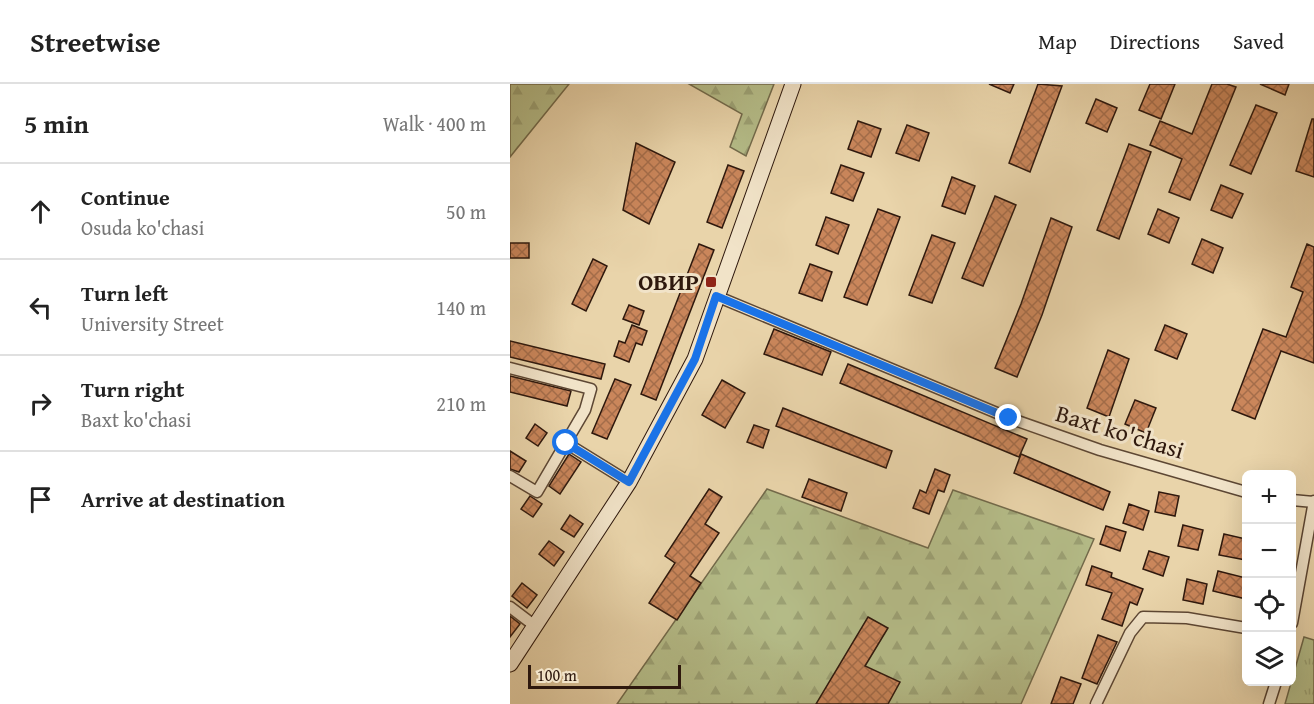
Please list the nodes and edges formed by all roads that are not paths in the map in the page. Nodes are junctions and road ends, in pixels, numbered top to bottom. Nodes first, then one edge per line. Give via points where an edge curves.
1 (794, 84) edge
2 (716, 296) junction
3 (510, 368) edge
4 (566, 443) junction
5 (510, 476) edge
6 (629, 482) junction
7 (1242, 491) edge
8 (1296, 500) edge
9 (1314, 502) edge
10 (1296, 601) edge
11 (510, 608) edge
12 (535, 626) junction
13 (1242, 627) edge
14 (510, 664) edge
15 (1274, 686) edge
16 (1096, 704) edge
17 (1269, 704) edge

1 - 2 main road
2 - 6 main road via 695,359
2 - 7 street, Baxt ko'chasi via 1009,418 1100,450
3 - 4 street via 591,389 585,410
4 - 5 street via 537,492
4 - 6 street
6 - 12 main road
8 - 9 street
9 - 10 street
11 - 12 street
12 - 14 main road
13 - 16 street via 1187,618 1143,617 1130,633
15 - 17 street

